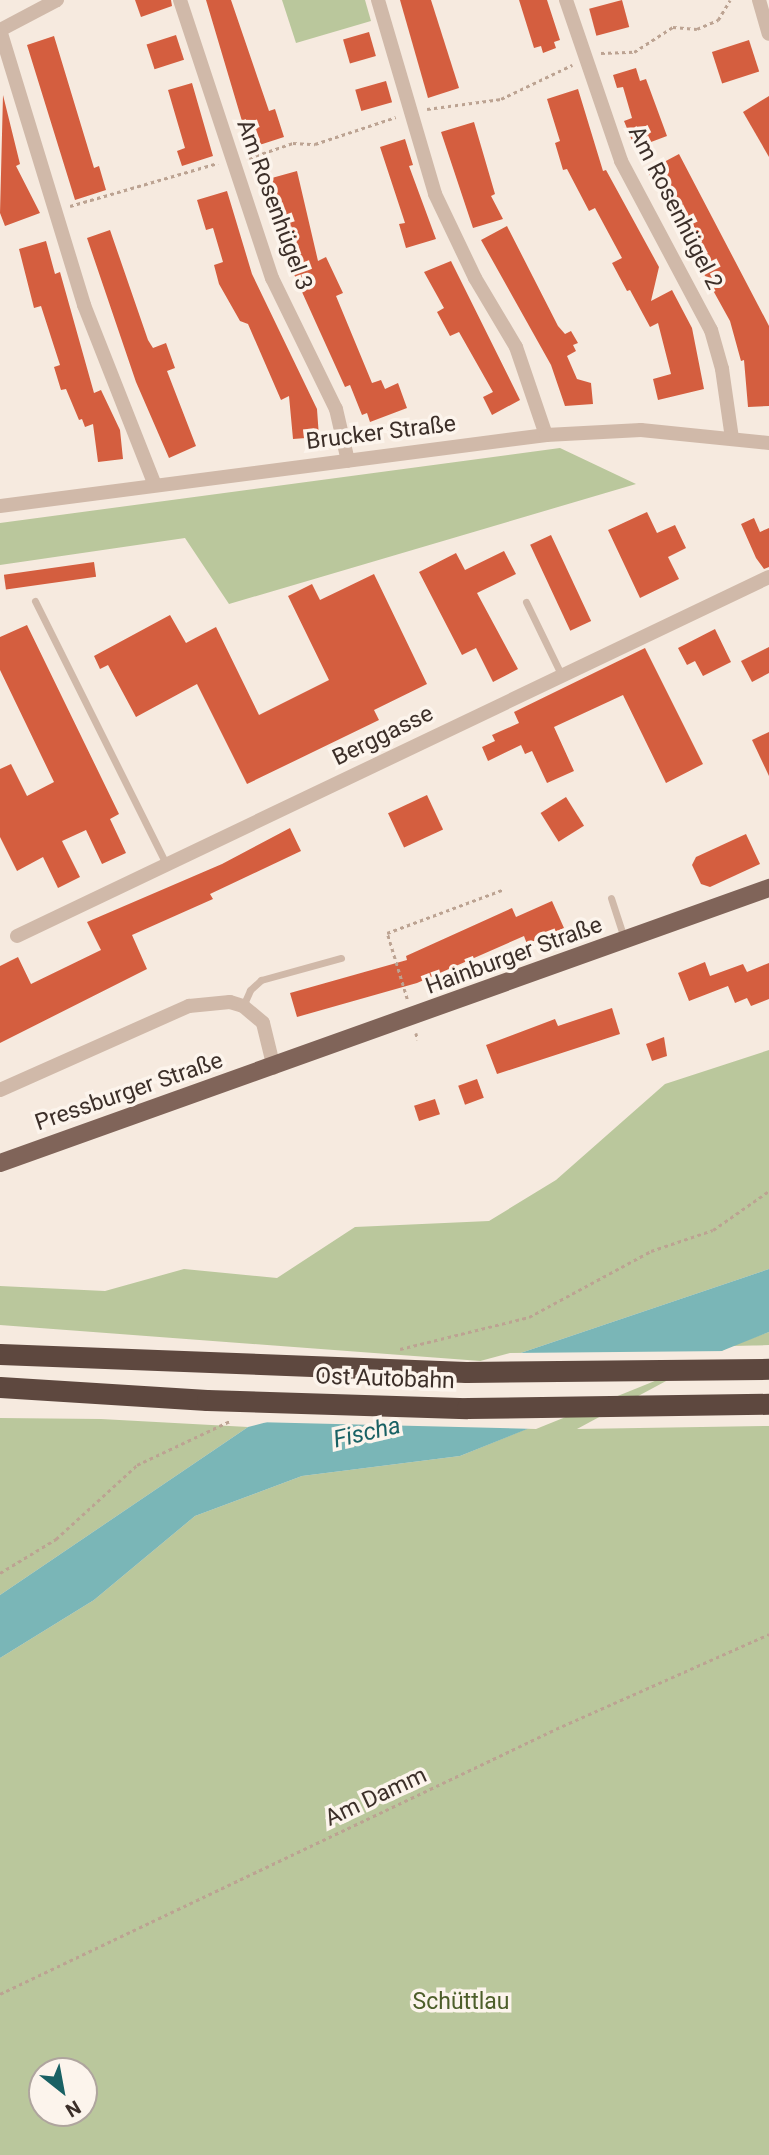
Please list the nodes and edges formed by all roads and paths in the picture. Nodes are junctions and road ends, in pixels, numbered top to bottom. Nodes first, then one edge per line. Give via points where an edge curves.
1 (57, 0) edge
2 (180, 0) edge
3 (378, 0) edge
4 (566, 0) edge
5 (759, 0) edge
6 (0, 30) edge
7 (769, 34) edge
8 (546, 435) junction
9 (732, 438) junction
10 (769, 443) edge
11 (348, 461) junction
12 (155, 485) junction
13 (0, 506) edge
14 (769, 577) edge
15 (35, 601) dead end
16 (526, 602) dead end
17 (562, 676) junction
18 (166, 865) junction
19 (769, 888) edge
20 (502, 890) dead end
21 (611, 898) dead end
22 (17, 936) dead end
23 (625, 942) junction
24 (341, 958) dead end
25 (243, 1006) junction
26 (412, 1018) junction
27 (418, 1040) dead end
28 (274, 1068) junction
29 (0, 1090) edge
30 (0, 1163) edge
31 (0, 1353) edge
32 (769, 1369) edge
33 (0, 1387) edge
34 (769, 1404) edge
35 (769, 1634) edge
36 (0, 1994) edge

1 - 6 street
2 - 11 street, Am Rosenhügel 3 via 272,278 336,409
3 - 8 street via 435,194 475,278 516,347
4 - 9 street, Am Rosenhügel 2 via 621,161 711,330
5 - 7 street
6 - 12 street via 84,305
8 - 9 street, Brucker Straße via 641,430
8 - 11 street, Brucker Straße
9 - 10 street, Brucker Straße
11 - 12 street, Brucker Straße
12 - 13 street, Brucker Straße
14 - 17 street, Berggasse
15 - 18 lane
16 - 17 lane
17 - 18 street, Berggasse
18 - 22 street, Berggasse
19 - 23 main road, Hainburger Straße
20 - 26 path via 387,933
21 - 23 lane
23 - 26 main road, Hainburger Straße
24 - 25 lane via 261,981 250,990
25 - 28 street via 262,1023
25 - 29 street via 230,1002 189,1006
26 - 27 path
26 - 28 main road, Hainburger Straße
28 - 30 main road, Pressburger Straße
31 - 32 highway, Ost Autobahn via 466,1372
33 - 34 highway, Ost Autobahn via 207,1400 467,1408
35 - 36 path, Am Damm via 556,1729

